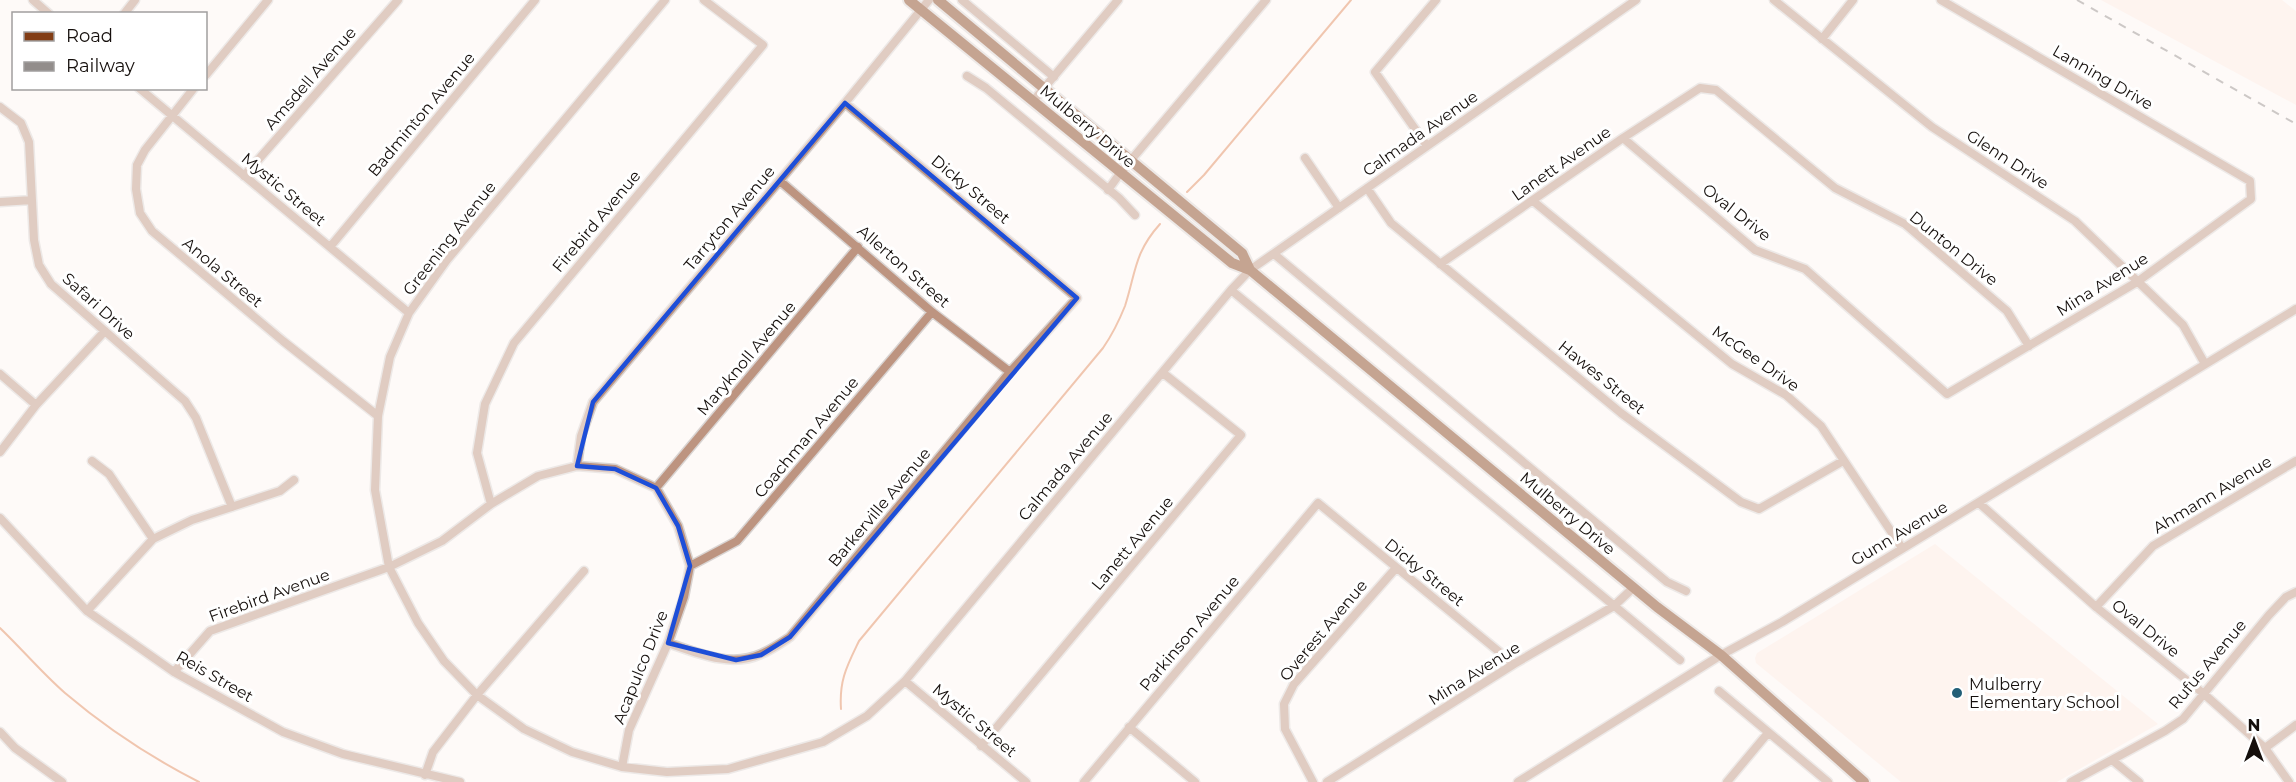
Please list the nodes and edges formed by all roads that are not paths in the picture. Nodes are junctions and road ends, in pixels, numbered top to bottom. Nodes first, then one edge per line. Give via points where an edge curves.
1 (33, 0) edge
2 (135, 0) edge
3 (268, 0) edge
4 (398, 0) edge
5 (535, 0) edge
6 (665, 0) edge
7 (704, 0) edge
8 (909, 0) edge
9 (929, 0) edge
10 (938, 0) edge
11 (1118, 0) edge
12 (1266, 0) edge
13 (1436, 0) edge
14 (1636, 0) edge
15 (1773, 0) edge
16 (1853, 0) edge
17 (1941, 0) edge
18 (966, 1) edge
19 (921, 9) junction
20 (47, 12) edge
21 (126, 12) edge
22 (1822, 39) junction
23 (207, 74) edge
24 (967, 76) dead end
25 (1054, 77) junction
26 (1044, 88) junction
27 (1700, 88) joint
28 (141, 90) edge
29 (192, 90) edge
30 (1034, 100) junction
31 (845, 103) junction
32 (0, 106) edge
33 (171, 115) junction
34 (1623, 138) junction
35 (1427, 146) junction
36 (1305, 158) dead end
37 (1130, 161) junction
38 (1121, 172) junction
39 (244, 176) junction
40 (780, 181) junction
41 (2250, 181) joint
42 (1367, 188) junction
43 (1108, 190) junction
44 (32, 200) junction
45 (1533, 201) junction
46 (0, 202) edge
47 (1339, 208) junction
48 (1135, 215) dead end
49 (330, 247) junction
50 (858, 247) junction
51 (1274, 254) junction
52 (1440, 264) junction
53 (1250, 270) junction
54 (2137, 282) junction
55 (1231, 290) junction
56 (1077, 298) joint
57 (2296, 309) edge
58 (932, 312) junction
59 (409, 313) junction
60 (105, 332) junction
61 (2029, 346) junction
62 (2205, 364) junction
63 (1010, 372) junction
64 (1163, 373) junction
65 (0, 374) edge
66 (1947, 394) joint
67 (36, 405) junction
68 (378, 416) junction
69 (0, 452) edge
70 (92, 461) dead end
71 (1843, 461) junction
72 (2296, 461) edge
73 (577, 466) junction
74 (294, 480) dead end
75 (656, 488) junction
76 (1318, 503) joint
77 (1979, 503) junction
78 (491, 504) junction
79 (232, 507) junction
80 (0, 518) edge
81 (153, 539) junction
82 (1902, 549) junction
83 (690, 566) junction
84 (389, 567) junction
85 (1396, 567) junction
86 (584, 571) dead end
87 (1634, 587) junction
88 (1686, 591) dead end
89 (2296, 592) edge
90 (1614, 606) junction
91 (2096, 607) junction
92 (87, 611) junction
93 (668, 643) junction
94 (1721, 656) junction
95 (1680, 660) dead end
96 (1514, 664) junction
97 (174, 672) junction
98 (904, 681) junction
99 (1719, 691) dead end
100 (2204, 694) junction
101 (477, 695) junction
102 (2296, 725) edge
103 (1129, 727) junction
104 (0, 732) edge
105 (1768, 733) junction
106 (981, 746) junction
107 (2265, 748) junction
108 (2112, 760) junction
109 (622, 767) junction
110 (424, 775) junction
111 (62, 782) edge
112 (460, 782) edge
113 (1026, 782) edge
114 (1084, 782) edge
115 (1195, 782) edge
116 (1313, 782) edge
117 (1327, 782) edge
118 (1518, 782) edge
119 (1727, 782) edge
120 (1828, 782) edge
121 (1864, 782) edge
122 (2072, 782) edge
123 (2139, 782) edge
124 (2289, 782) edge

1 - 20 street
2 - 21 street
3 - 23 street
4 - 39 street, Amsdell Avenue
5 - 49 street, Badminton Avenue
6 - 59 street, Greening Avenue via 447,260
7 - 78 street, Firebird Avenue via 763,45 514,343 485,404 477,453
8 - 19 main road, Mulberry Drive
9 - 19 street, Tarryton Avenue
10 - 26 main road, Mulberry Drive
11 - 25 street
12 - 37 street
13 - 35 street via 1375,72
14 - 35 street, Calmada Avenue
15 - 22 street, Glenn Drive
16 - 22 street
17 - 41 street, Lanning Drive
18 - 25 street
19 - 30 main road, Mulberry Drive
19 - 31 street, Tarryton Avenue
22 - 54 street, Glenn Drive via 1932,127 2075,221
24 - 43 street
25 - 26 street
26 - 30 street
26 - 37 main road, Mulberry Drive
27 - 34 street, Lanett Avenue
27 - 61 street, Dunton Drive via 1716,90 1835,188 1905,224 2007,311
28 - 33 street, Mystic Street
29 - 33 street, Anola Street
30 - 38 main road, Mulberry Drive
31 - 40 street, Tarryton Avenue
31 - 56 street, Dicky Street
32 - 44 street, Safari Drive via 21,123 29,142
33 - 39 street, Mystic Street
33 - 68 street, Anola Street via 137,165 140,213 152,231
34 - 45 street, Lanett Avenue
34 - 66 street, Oval Drive via 1755,250 1805,269
35 - 42 street, Calmada Avenue
36 - 47 street
37 - 38 street
37 - 53 main road, Mulberry Drive via 1242,253
38 - 43 street
38 - 53 main road, Mulberry Drive via 1232,263
39 - 49 street, Mystic Street
40 - 50 street, Allerton Street
40 - 73 street, Tarryton Avenue via 593,402 581,436
41 - 54 street, Mina Avenue via 2251,199
42 - 47 street, Calmada Avenue
42 - 52 street, Hawes Street via 1390,223
43 - 48 street
44 - 46 street
44 - 60 street, Safari Drive via 34,240 44,275
45 - 52 street, Lanett Avenue
45 - 71 street, McGee Drive via 1732,364 1786,395 1821,426
47 - 51 street, Calmada Avenue
49 - 59 street, Mystic Street
50 - 58 street, Allerton Street
50 - 75 street, Maryknoll Avenue
51 - 53 street, Calmada Avenue
51 - 88 street via 1667,582
52 - 71 street, Hawes Street via 1621,413 1741,502 1759,509
53 - 55 street, Calmada Avenue
53 - 87 main road, Mulberry Drive
54 - 61 street, Mina Avenue
54 - 62 street, Glenn Drive via 2183,325
55 - 64 street, Calmada Avenue
55 - 90 street
56 - 63 street, Barkerville Avenue
57 - 62 street, Gunn Avenue
58 - 63 street, Allerton Street
58 - 83 street, Coachman Avenue via 737,541
59 - 68 street, Greening Avenue via 390,357
60 - 67 street
60 - 79 street, Safari Drive via 184,401 196,418
61 - 66 street, Mina Avenue
62 - 77 street, Gunn Avenue
63 - 93 street, Barkerville Avenue via 790,637 760,655 736,660 711,657
64 - 98 street, Calmada Avenue
64 - 106 street, Lanett Avenue via 1241,435
65 - 67 street
67 - 69 street
68 - 84 street, Greening Avenue via 375,490
70 - 81 street via 109,474
71 - 82 street, McGee Drive
72 - 91 street, Ahmann Avenue via 2153,546
73 - 75 street via 615,469
73 - 78 street via 538,476
74 - 79 street via 280,491
75 - 83 street, Acapulco Drive via 678,526
76 - 85 street, Dicky Street
76 - 103 street, Parkinson Avenue
77 - 82 street, Gunn Avenue
77 - 91 street, Oval Drive
78 - 84 street via 442,541
79 - 81 street
80 - 92 street, Reis Street
81 - 92 street
82 - 94 street, Gunn Avenue
83 - 93 street, Acapulco Drive
84 - 97 street, Firebird Avenue via 210,631
84 - 101 street, Greening Avenue via 418,623 444,661
85 - 96 street, Dicky Street
85 - 116 street, Overest Avenue via 1294,684 1284,705 1285,729
86 - 101 street
87 - 90 street, Mina Avenue
87 - 94 main road, Mulberry Drive
89 - 100 street, Rufus Avenue via 2269,615
90 - 95 street
90 - 96 street, Mina Avenue
91 - 100 street, Oval Drive
92 - 97 street, Reis Street
93 - 109 street, Acapulco Drive via 629,730
94 - 118 street, Gunn Avenue
94 - 121 main road, Mulberry Drive
96 - 117 street, Mina Avenue
97 - 110 street, Reis Street via 283,732 343,754
98 - 106 street, Mystic Street
98 - 109 street, Calmada Avenue via 867,716 823,742 728,769 667,772
99 - 105 street
100 - 107 street, Oval Drive
100 - 108 street, Rufus Avenue via 2183,719
101 - 109 street, Calmada Avenue via 524,729 572,752
101 - 110 street via 433,752
102 - 107 street
103 - 114 street, Parkinson Avenue
103 - 115 street
104 - 111 street via 15,748
105 - 119 street
105 - 120 street
106 - 113 street, Mystic Street
107 - 124 street, Oval Drive
108 - 122 street, Rufus Avenue
108 - 123 street
110 - 112 street, Reis Street

